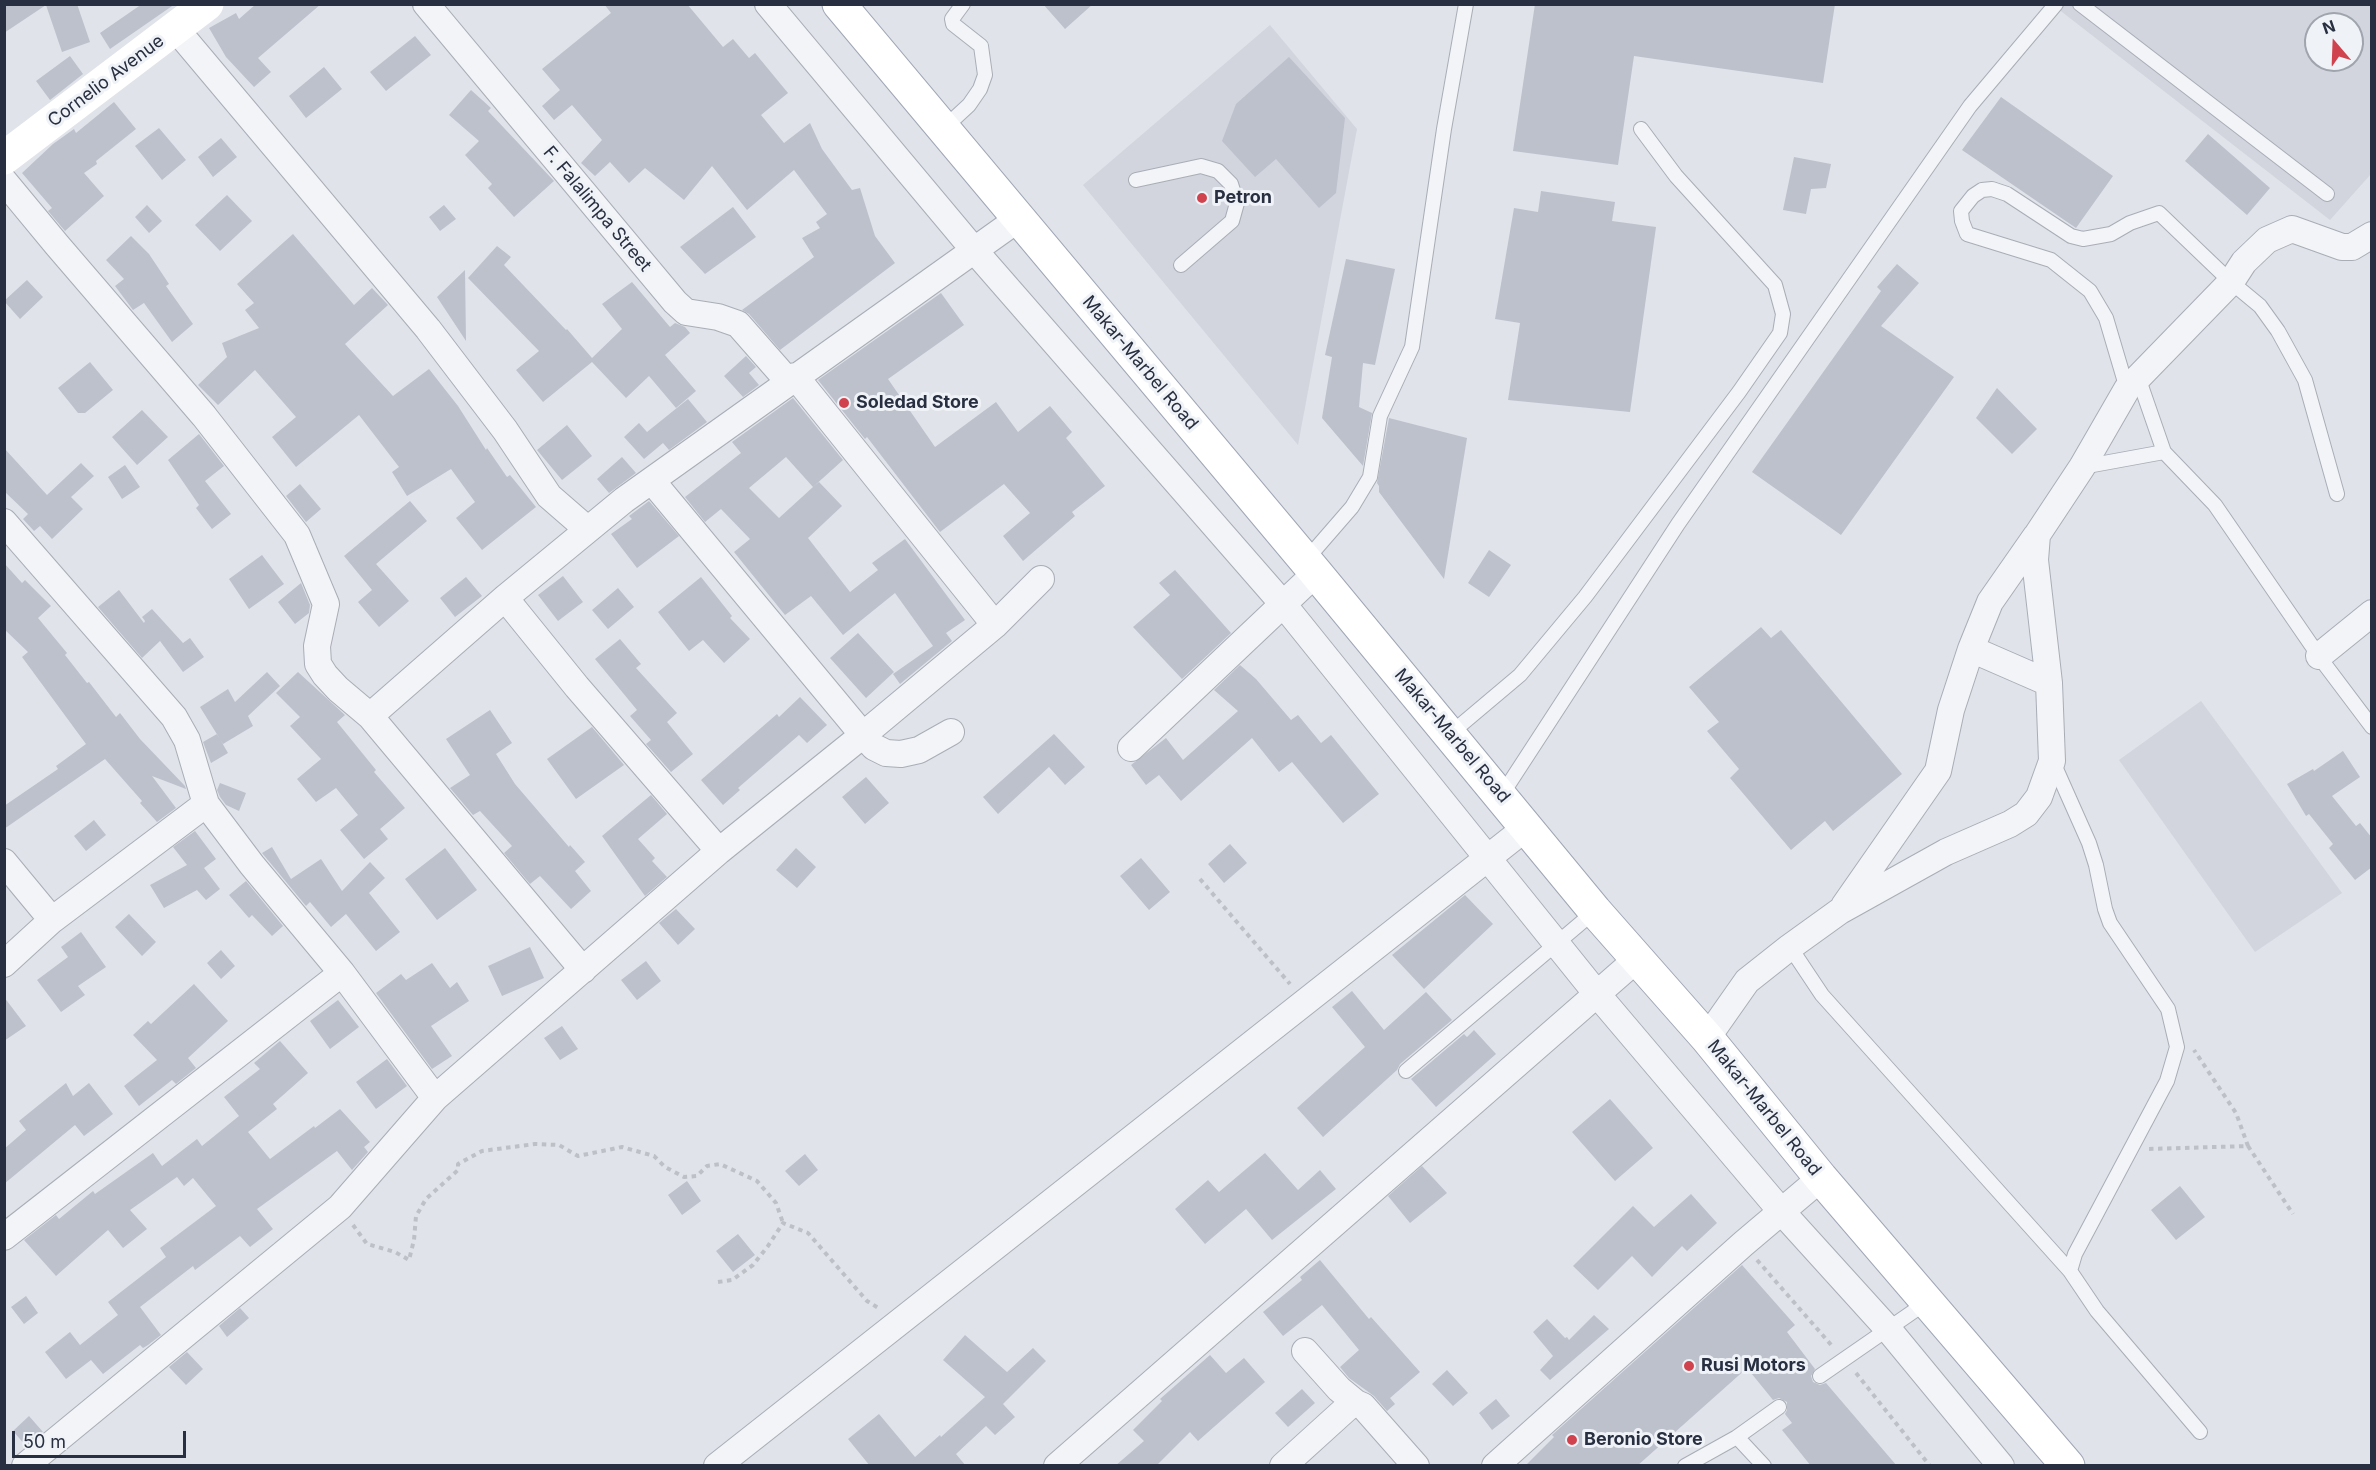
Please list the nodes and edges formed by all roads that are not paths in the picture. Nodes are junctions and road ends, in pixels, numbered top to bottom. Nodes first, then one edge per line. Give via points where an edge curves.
1 (207, 4) edge
2 (426, 4) edge
3 (768, 4) edge
4 (839, 4) edge
5 (963, 4) edge
6 (1466, 4) edge
7 (2056, 4) edge
8 (2080, 4) edge
9 (175, 28) junction
10 (943, 129) junction
11 (1641, 129) dead end
12 (4, 158) edge
13 (1136, 180) dead end
14 (4, 181) edge
15 (2327, 194) dead end
16 (1018, 219) junction
17 (2372, 235) edge
18 (974, 250) junction
19 (1182, 265) dead end
20 (2231, 282) junction
21 (792, 379) junction
22 (2133, 383) junction
23 (2164, 452) junction
24 (2082, 466) junction
25 (652, 481) junction
26 (2337, 494) dead end
27 (4, 522) edge
28 (587, 529) junction
29 (2037, 535) junction
30 (1310, 567) junction
31 (1041, 579) dead end
32 (505, 598) junction
33 (1283, 604) junction
34 (2372, 613) edge
35 (994, 625) junction
36 (1971, 649) junction
37 (2319, 656) junction
38 (2049, 683) junction
39 (370, 716) junction
40 (2372, 727) edge
41 (951, 732) dead end
42 (1450, 734) junction
43 (863, 735) junction
44 (1131, 748) dead end
45 (2052, 761) junction
46 (1501, 796) junction
47 (206, 804) junction
48 (1527, 827) junction
49 (719, 851) junction
50 (1489, 857) junction
51 (4, 862) edge
52 (1595, 911) junction
53 (1840, 911) junction
54 (52, 921) junction
55 (1557, 944) junction
56 (1790, 947) junction
57 (1637, 959) junction
58 (4, 964) edge
59 (583, 970) junction
60 (342, 973) junction
61 (1597, 994) junction
62 (1707, 1038) junction
63 (1406, 1071) dead end
64 (435, 1098) junction
65 (1821, 1178) junction
66 (1781, 1211) junction
67 (4, 1237) edge
68 (2070, 1271) junction
69 (1927, 1302) junction
70 (1888, 1329) junction
71 (1305, 1351) dead end
72 (1820, 1376) dead end
73 (1356, 1403) junction
74 (1779, 1407) dead end
75 (2200, 1432) dead end
76 (1737, 1437) junction
77 (25, 1466) edge
78 (717, 1466) edge
79 (1058, 1466) edge
80 (1283, 1466) edge
81 (1416, 1466) edge
82 (1495, 1466) edge
83 (1685, 1466) edge
84 (1764, 1466) edge
85 (2001, 1466) edge
86 (2068, 1466) edge

1 - 9 main road, Cornelio Avenue
2 - 21 street, F. Falalimpa Street via 675,302 686,312 738,324
3 - 18 street
4 - 10 main road, Makar-Marbel Road
5 - 10 lane via 952,18 953,24 981,46 985,75 969,105
6 - 30 lane via 1412,347 1380,416 1370,477
7 - 46 lane via 1970,106 1678,524
8 - 15 lane
9 - 12 main road, Cornelio Avenue
9 - 28 street via 428,329 506,430 549,496
10 - 16 main road, Makar-Marbel Road
11 - 42 lane via 1676,176 1775,285 1783,314 1780,333 1578,605 1520,675
13 - 19 lane via 1201,166 1218,171 1231,184 1237,202 1232,221
14 - 39 street via 204,416 297,535 326,604 317,646 318,664 338,689
16 - 18 street
16 - 30 main road, Makar-Marbel Road
17 - 20 street via 2352,247 2342,247 2292,229 2267,240 2244,262
18 - 21 street
18 - 33 street
20 - 22 street
20 - 22 lane via 2159,213 2110,234 2083,239 2072,236 2007,194 1992,189 1973,196 1961,212 1967,234 2051,260 2090,291 2106,318
20 - 26 lane via 2260,306 2305,380
21 - 25 street
21 - 35 street, F. Falalimpa Street
22 - 23 lane
22 - 24 street
23 - 24 lane
23 - 37 lane via 2215,505
24 - 29 street
25 - 28 street
25 - 43 street
27 - 47 street via 174,717 188,740
28 - 32 street
29 - 36 street via 1990,602
29 - 38 street via 2035,560
30 - 33 street
30 - 42 main road, Makar-Marbel Road
31 - 35 street
32 - 39 street
32 - 49 street
33 - 44 street
33 - 50 street
34 - 37 street
35 - 43 street
36 - 38 street
36 - 53 street via 1938,771
37 - 40 lane
38 - 45 street
39 - 59 street
41 - 43 street via 919,750 902,754 886,753
42 - 46 main road, Makar-Marbel Road
43 - 49 street
45 - 53 street via 2039,797 2026,814 1946,852
45 - 68 lane via 2089,843 2110,923 2168,1009 2177,1047 2172,1068 2075,1254
46 - 48 main road, Makar-Marbel Road
47 - 54 street
47 - 60 street
48 - 50 street
48 - 52 main road, Makar-Marbel Road
49 - 59 street
50 - 55 street
50 - 78 street
51 - 54 street
52 - 55 lane
52 - 57 main road, Makar-Marbel Road
53 - 56 street
54 - 58 street
55 - 61 street
55 - 63 lane
56 - 62 street via 1747,981
56 - 68 lane via 1822,995
57 - 61 street
57 - 62 main road, Makar-Marbel Road
59 - 64 street
60 - 64 street
60 - 67 street
61 - 66 street
61 - 79 street
62 - 65 main road, Makar-Marbel Road
64 - 77 street via 340,1207
65 - 66 street
65 - 69 main road, Makar-Marbel Road
66 - 70 street
66 - 82 street
68 - 75 lane via 2097,1311
69 - 70 lane
69 - 86 main road, Makar-Marbel Road
70 - 72 lane
70 - 85 street
71 - 73 street
73 - 80 street
73 - 81 street
74 - 76 lane
76 - 83 lane
76 - 84 lane

